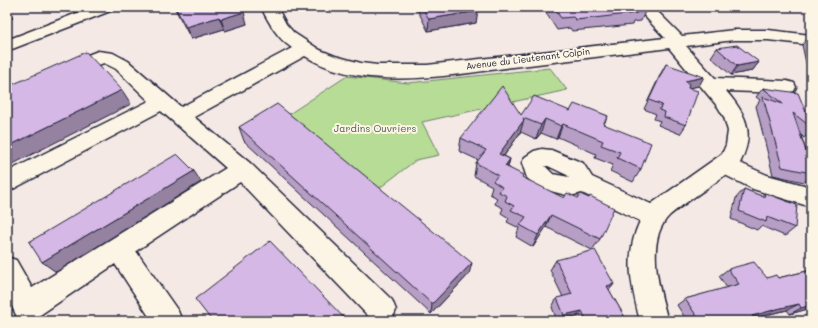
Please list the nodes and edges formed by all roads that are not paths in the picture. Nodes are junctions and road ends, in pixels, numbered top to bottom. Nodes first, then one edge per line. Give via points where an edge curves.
1 (81, 7) edge
2 (108, 7) edge
3 (269, 7) edge
4 (644, 7) edge
5 (7, 36) edge
6 (811, 40) edge
7 (674, 41) junction
8 (7, 46) edge
9 (304, 49) junction
10 (51, 76) edge
11 (710, 84) junction
12 (787, 87) dead end
13 (171, 109) junction
14 (724, 165) junction
15 (242, 169) junction
16 (7, 182) edge
17 (584, 183) dead end
18 (811, 197) edge
19 (654, 216) junction
20 (118, 248) junction
21 (7, 269) edge
22 (382, 310) dead end
23 (24, 314) edge
24 (168, 321) edge
25 (654, 321) edge

1 - 5 street
2 - 8 street
3 - 9 street, Avenue du Lieutenant Colpin via 283,32
4 - 7 street
6 - 7 street, Avenue du Lieutenant Colpin via 750,34
7 - 9 street, Avenue du Lieutenant Colpin via 402,72 352,67 327,60
7 - 11 street
9 - 13 street
10 - 13 street via 87,60 108,57
11 - 12 street
11 - 14 street via 732,111 738,127 737,148
13 - 15 street
13 - 16 street
14 - 18 street via 761,183
14 - 19 street via 667,204
15 - 20 street
15 - 22 street
17 - 19 street
19 - 25 street via 645,236 643,261
20 - 23 street
20 - 24 street
21 - 23 street

